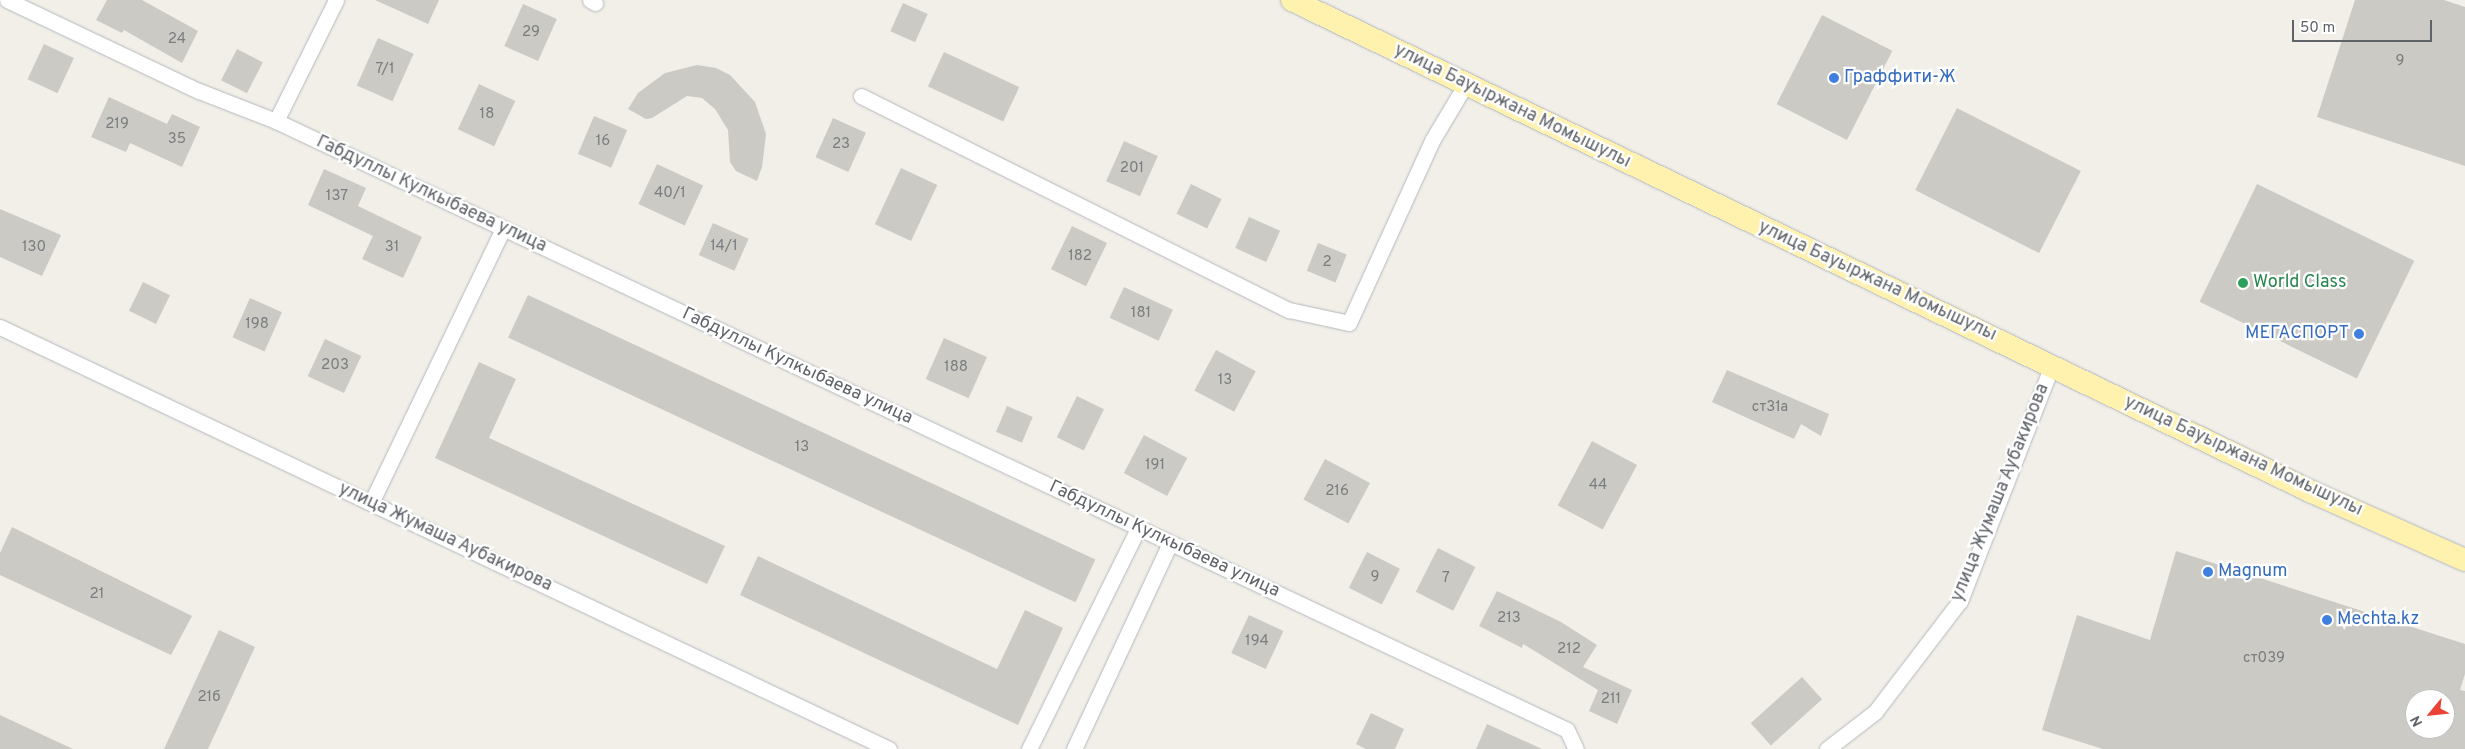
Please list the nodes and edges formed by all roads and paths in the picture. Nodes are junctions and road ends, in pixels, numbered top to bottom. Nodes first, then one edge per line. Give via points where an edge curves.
1 (7, 0) edge
2 (336, 0) edge
3 (1292, 0) edge
4 (1467, 82) junction
5 (861, 96) dead end
6 (276, 121) junction
7 (503, 229) junction
8 (0, 327) edge
9 (2051, 367) junction
10 (371, 503) junction
11 (1138, 528) junction
12 (1170, 544) junction
13 (2465, 560) edge
14 (889, 749) edge
15 (1029, 749) edge
16 (1074, 749) edge
17 (1576, 749) edge
18 (1827, 749) edge

1 - 6 street, Габдуллы Кулкыбаева улица via 199,91
2 - 6 street
3 - 4 main road, улица Бауыржана Момышулы
4 - 5 street via 1433,139 1350,323 1289,310
4 - 9 main road, улица Бауыржана Момышулы via 1629,165 2005,342
6 - 7 street, Габдуллы Кулкыбаева улица
7 - 10 street
7 - 11 street, Габдуллы Кулкыбаева улица
8 - 10 street, улица Жумаша Аубакирова
9 - 13 main road, улица Бауыржана Момышулы via 2312,492
9 - 18 street, улица Жумаша Аубакирова via 1960,601 1875,712
10 - 14 street, улица Жумаша Аубакирова
11 - 12 street, Габдуллы Кулкыбаева улица
11 - 15 street
12 - 16 street
12 - 17 street, Габдуллы Кулкыбаева улица via 1567,730

